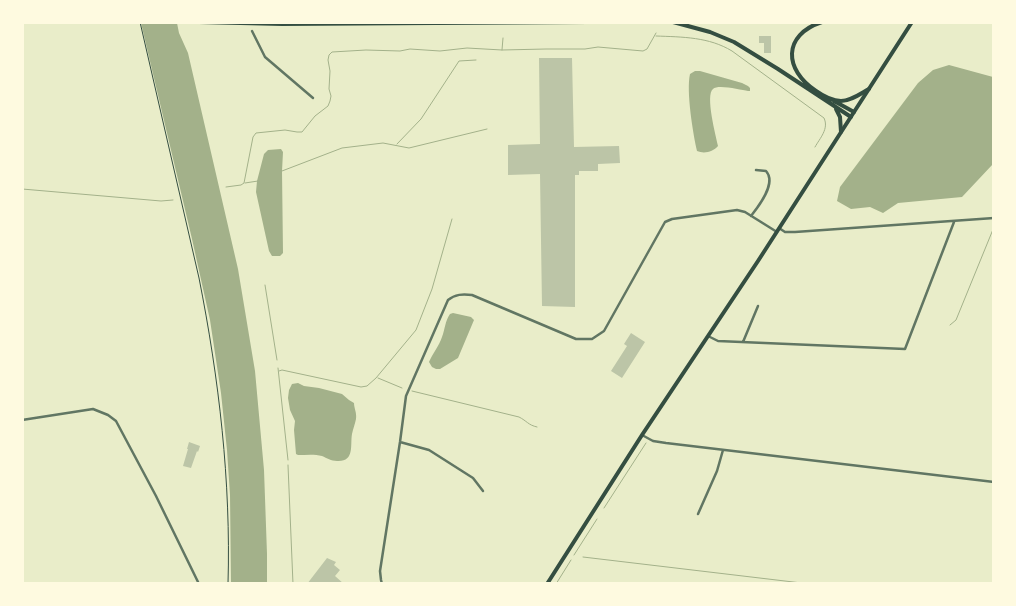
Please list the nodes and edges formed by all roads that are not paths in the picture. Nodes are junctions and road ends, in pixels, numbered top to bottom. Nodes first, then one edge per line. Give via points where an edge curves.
1 (199, 22) edge
2 (588, 22) edge
3 (673, 22) edge
4 (822, 22) edge
5 (912, 22) edge
6 (252, 31) dead end
7 (869, 89) junction
8 (313, 98) dead end
9 (832, 100) junction
10 (835, 107) junction
11 (854, 112) junction
12 (851, 117) junction
13 (841, 132) junction
14 (756, 170) dead end
15 (751, 216) junction
16 (994, 218) edge
17 (954, 222) junction
18 (778, 230) junction
19 (758, 306) dead end
20 (708, 336) junction
21 (743, 342) junction
22 (22, 420) edge
23 (642, 435) junction
24 (400, 442) junction
25 (723, 450) junction
26 (994, 482) edge
27 (483, 491) dead end
28 (698, 514) dead end
29 (199, 584) edge
30 (382, 584) edge
31 (547, 584) edge

1 - 2 main road
3 - 10 main road via 734,42
4 - 9 main road via 800,35 792,60 805,83
5 - 7 main road
6 - 8 street via 265,57
7 - 9 main road via 847,100
7 - 11 main road
9 - 11 main road
10 - 12 main road
10 - 13 main road via 840,117
11 - 12 main road
12 - 13 main road
13 - 18 main road
14 - 15 street via 766,171 770,179 765,196
15 - 18 street
15 - 24 street via 737,210 665,222 604,331 592,339 576,339 472,296 452,297 406,396
16 - 17 street
17 - 18 street via 795,232
17 - 21 street via 905,349
18 - 20 main road
19 - 21 street
20 - 21 street via 718,341
20 - 23 main road
22 - 29 street via 93,409 112,418 156,496
23 - 25 street via 653,441
23 - 31 main road
24 - 27 street via 429,450 473,478
24 - 30 street via 380,571
25 - 26 street
25 - 28 street

